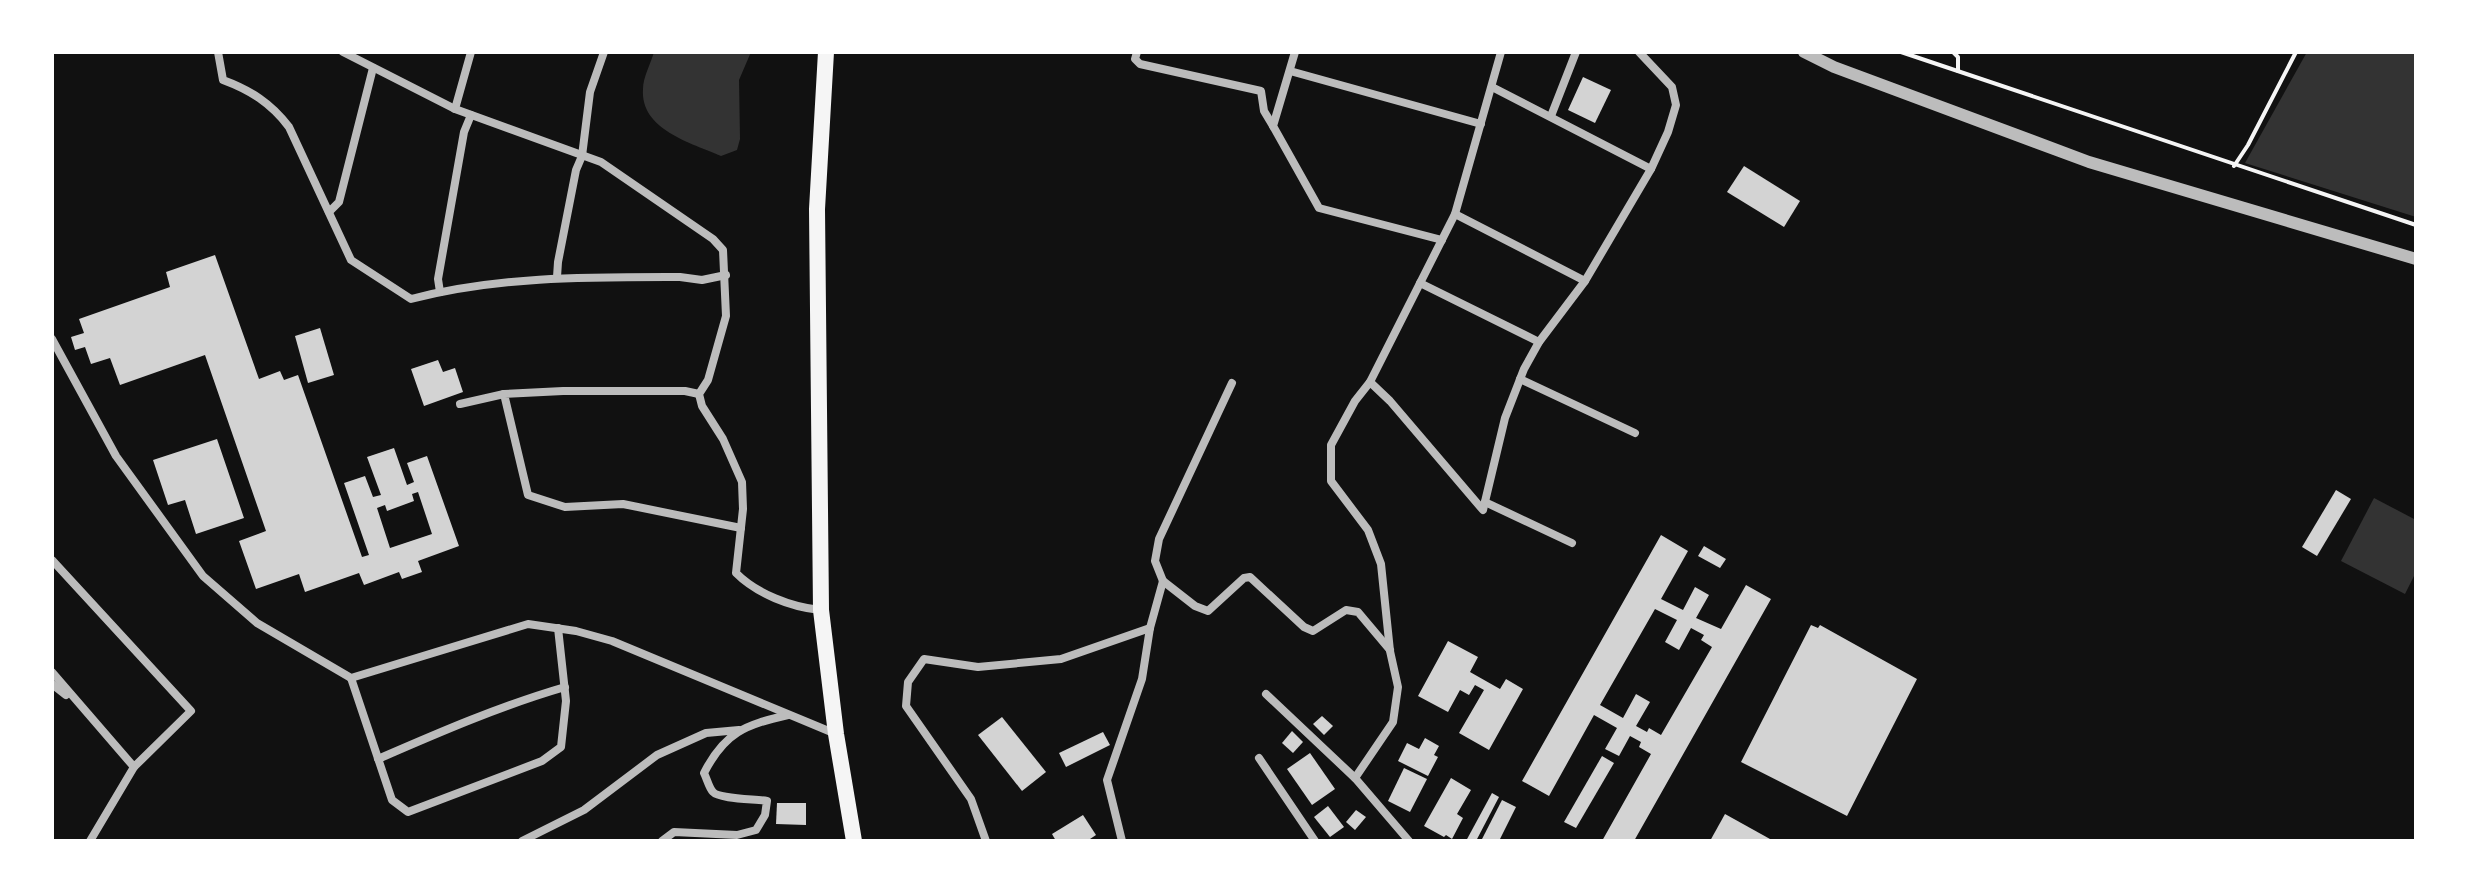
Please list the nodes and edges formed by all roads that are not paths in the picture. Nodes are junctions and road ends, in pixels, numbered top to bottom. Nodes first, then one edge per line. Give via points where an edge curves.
1 (218, 52) edge
2 (343, 52) edge
3 (471, 52) edge
4 (604, 52) edge
5 (826, 52) edge
6 (1137, 52) edge
7 (1295, 52) edge
8 (1501, 52) edge
9 (1576, 52) edge
10 (1639, 52) edge
11 (1804, 52) edge
12 (373, 68) junction
13 (1290, 71) junction
14 (1492, 87) junction
15 (455, 109) junction
16 (471, 115) junction
17 (1551, 116) junction
18 (1481, 124) junction
19 (1273, 126) junction
20 (582, 156) junction
21 (1651, 169) junction
22 (329, 212) junction
23 (1455, 214) junction
24 (1442, 240) junction
25 (2416, 259) edge
26 (726, 275) junction
27 (557, 277) junction
28 (1585, 281) junction
29 (1420, 283) junction
30 (440, 292) junction
31 (52, 339) edge
32 (1539, 342) junction
33 (1520, 379) junction
34 (1370, 382) junction
35 (1232, 383) dead end
36 (504, 394) junction
37 (699, 394) junction
38 (460, 404) dead end
39 (1635, 433) dead end
40 (1485, 502) junction
41 (741, 528) junction
42 (1572, 543) dead end
43 (52, 560) edge
44 (1163, 581) junction
45 (821, 610) junction
46 (558, 628) junction
47 (1150, 628) junction
48 (1390, 651) junction
49 (52, 672) edge
50 (351, 678) junction
51 (52, 684) edge
52 (565, 687) junction
53 (1266, 694) dead end
54 (85, 711) junction
55 (788, 715) junction
56 (740, 730) junction
57 (836, 734) junction
58 (1259, 758) dead end
59 (378, 759) junction
60 (134, 767) junction
61 (1355, 778) junction
62 (90, 841) edge
63 (522, 841) edge
64 (662, 841) edge
65 (854, 841) edge
66 (986, 841) edge
67 (1122, 841) edge
68 (1315, 841) edge
69 (1409, 841) edge

1 - 22 street via 223,80 278,111
2 - 12 street
3 - 15 street
4 - 20 street via 590,92
5 - 45 main road via 817,209
6 - 19 street via 1140,64 1261,91
7 - 13 street
8 - 14 street
9 - 17 street
10 - 21 street via 1672,87 1676,105
11 - 25 street via 2089,162
12 - 15 street
12 - 22 street via 339,202
13 - 18 street
13 - 19 street
14 - 17 street
14 - 18 street
15 - 16 street
16 - 20 street
16 - 30 street via 448,220
17 - 21 street
18 - 23 street
19 - 24 street via 1319,208
20 - 26 street via 601,162 713,239 723,250
20 - 27 street
21 - 28 street
22 - 30 street via 351,260 411,299
23 - 24 street
23 - 28 street
24 - 29 street
26 - 27 street via 702,280
26 - 37 street via 726,316
27 - 30 street
28 - 32 street
29 - 32 street
29 - 34 street
31 - 50 street via 116,456 203,576 257,623
32 - 33 street
33 - 39 street
33 - 40 street
34 - 40 street via 1483,510
34 - 48 street via 1331,445 1331,481 1368,530 1381,564
35 - 44 street via 1159,539 1155,561
36 - 37 street
36 - 38 street
36 - 41 street via 528,495 565,507 623,504
37 - 41 street via 742,482
40 - 42 street
41 - 45 street via 736,573 797,608
43 - 60 street via 191,711
44 - 47 street
44 - 48 street via 1208,611 1250,577 1313,631 1346,610 1358,612
45 - 57 main road
46 - 50 street via 528,624
46 - 52 street
46 - 55 street via 612,641
47 - 66 street via 1061,659 978,667 924,659 908,682 906,706 971,799
47 - 67 street via 1142,679 1107,780
48 - 61 street via 1398,687 1393,722
49 - 54 street
50 - 59 street
51 - 54 street
52 - 59 street
52 - 59 street via 561,747 542,761 408,812 392,800
53 - 61 street
54 - 60 street
55 - 56 street
55 - 57 street
56 - 63 street via 706,733 657,755 584,810
56 - 64 street via 704,773 712,792 721,797 767,801 756,830 737,835 674,832
57 - 65 main road
58 - 68 street
60 - 62 street
61 - 69 street

